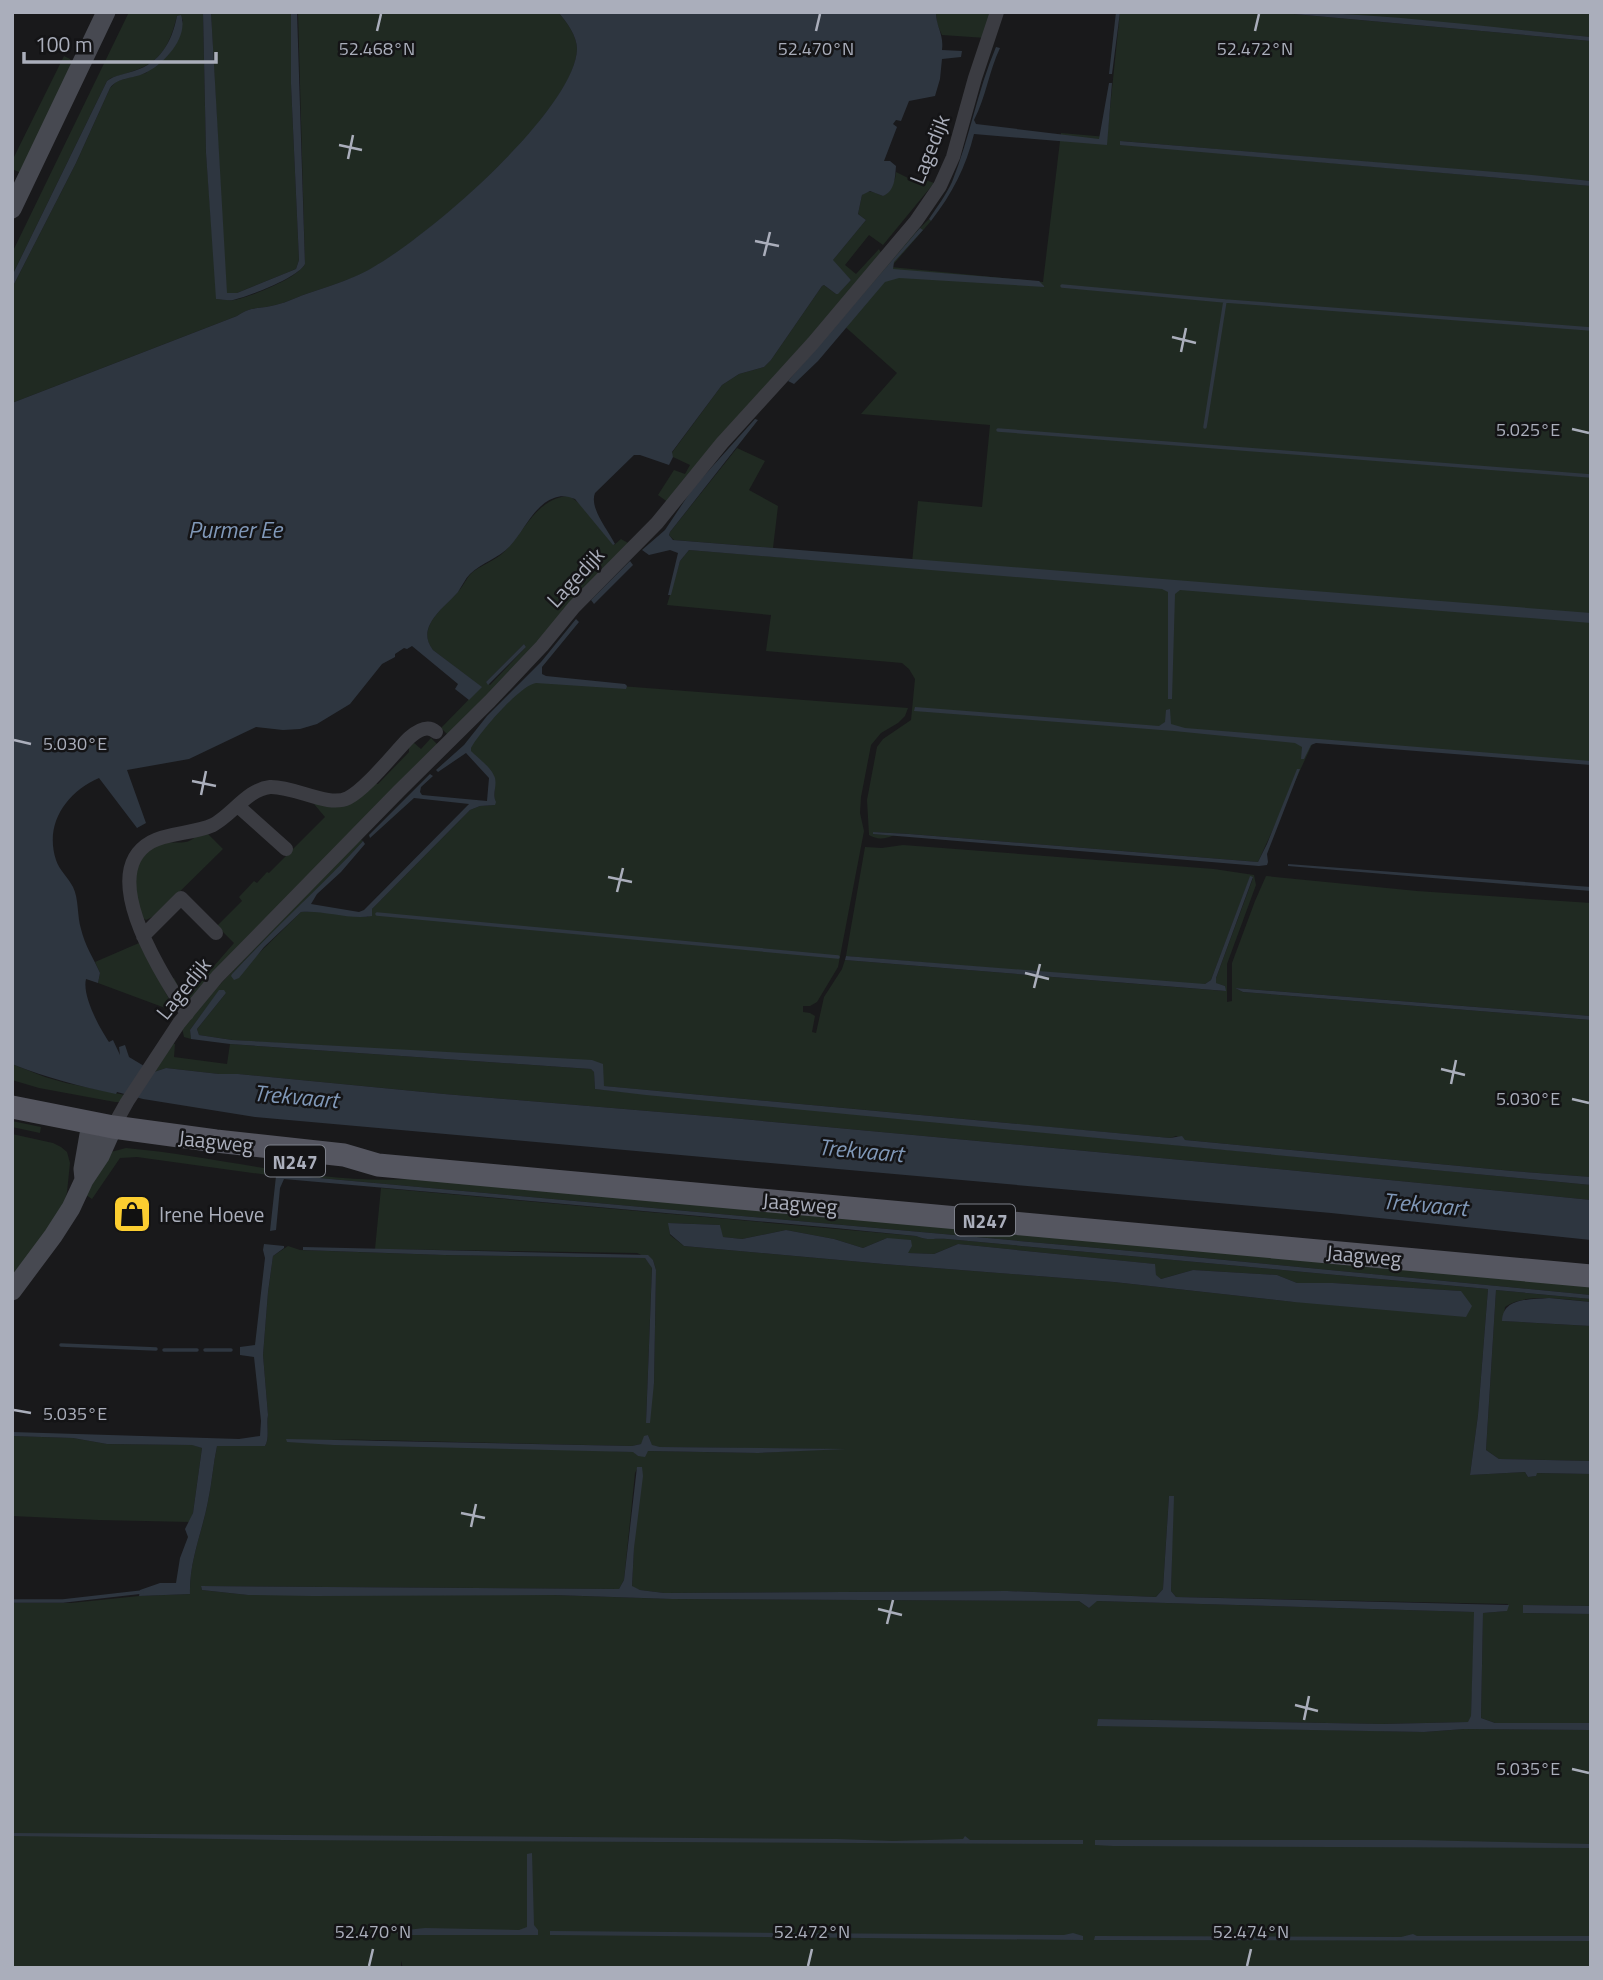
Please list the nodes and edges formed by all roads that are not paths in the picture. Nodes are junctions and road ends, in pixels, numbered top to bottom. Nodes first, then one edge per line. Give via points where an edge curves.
1 (106, 12) edge
2 (997, 12) edge
3 (12, 209) edge
4 (436, 732) dead end
5 (238, 806) junction
6 (286, 849) dead end
7 (216, 933) dead end
8 (143, 936) junction
9 (187, 1014) junction
10 (12, 1107) edge
11 (102, 1125) junction
12 (1591, 1276) edge
13 (12, 1290) edge

1 - 3 street
2 - 9 street, Lagedijk via 947,173 916,220 667,512 573,607 497,694 232,961
4 - 5 street via 426,728 417,732 361,789 344,800 274,787 255,793
5 - 6 street
5 - 8 street via 212,825 152,841 139,853 130,869 130,887
7 - 8 street via 181,898
8 - 9 street
9 - 11 street, Lagedijk via 128,1102
10 - 11 main road, Jaagweg / N247
11 - 12 main road, Jaagweg / N247 via 344,1155 378,1165
11 - 13 street via 100,1156 53,1236

